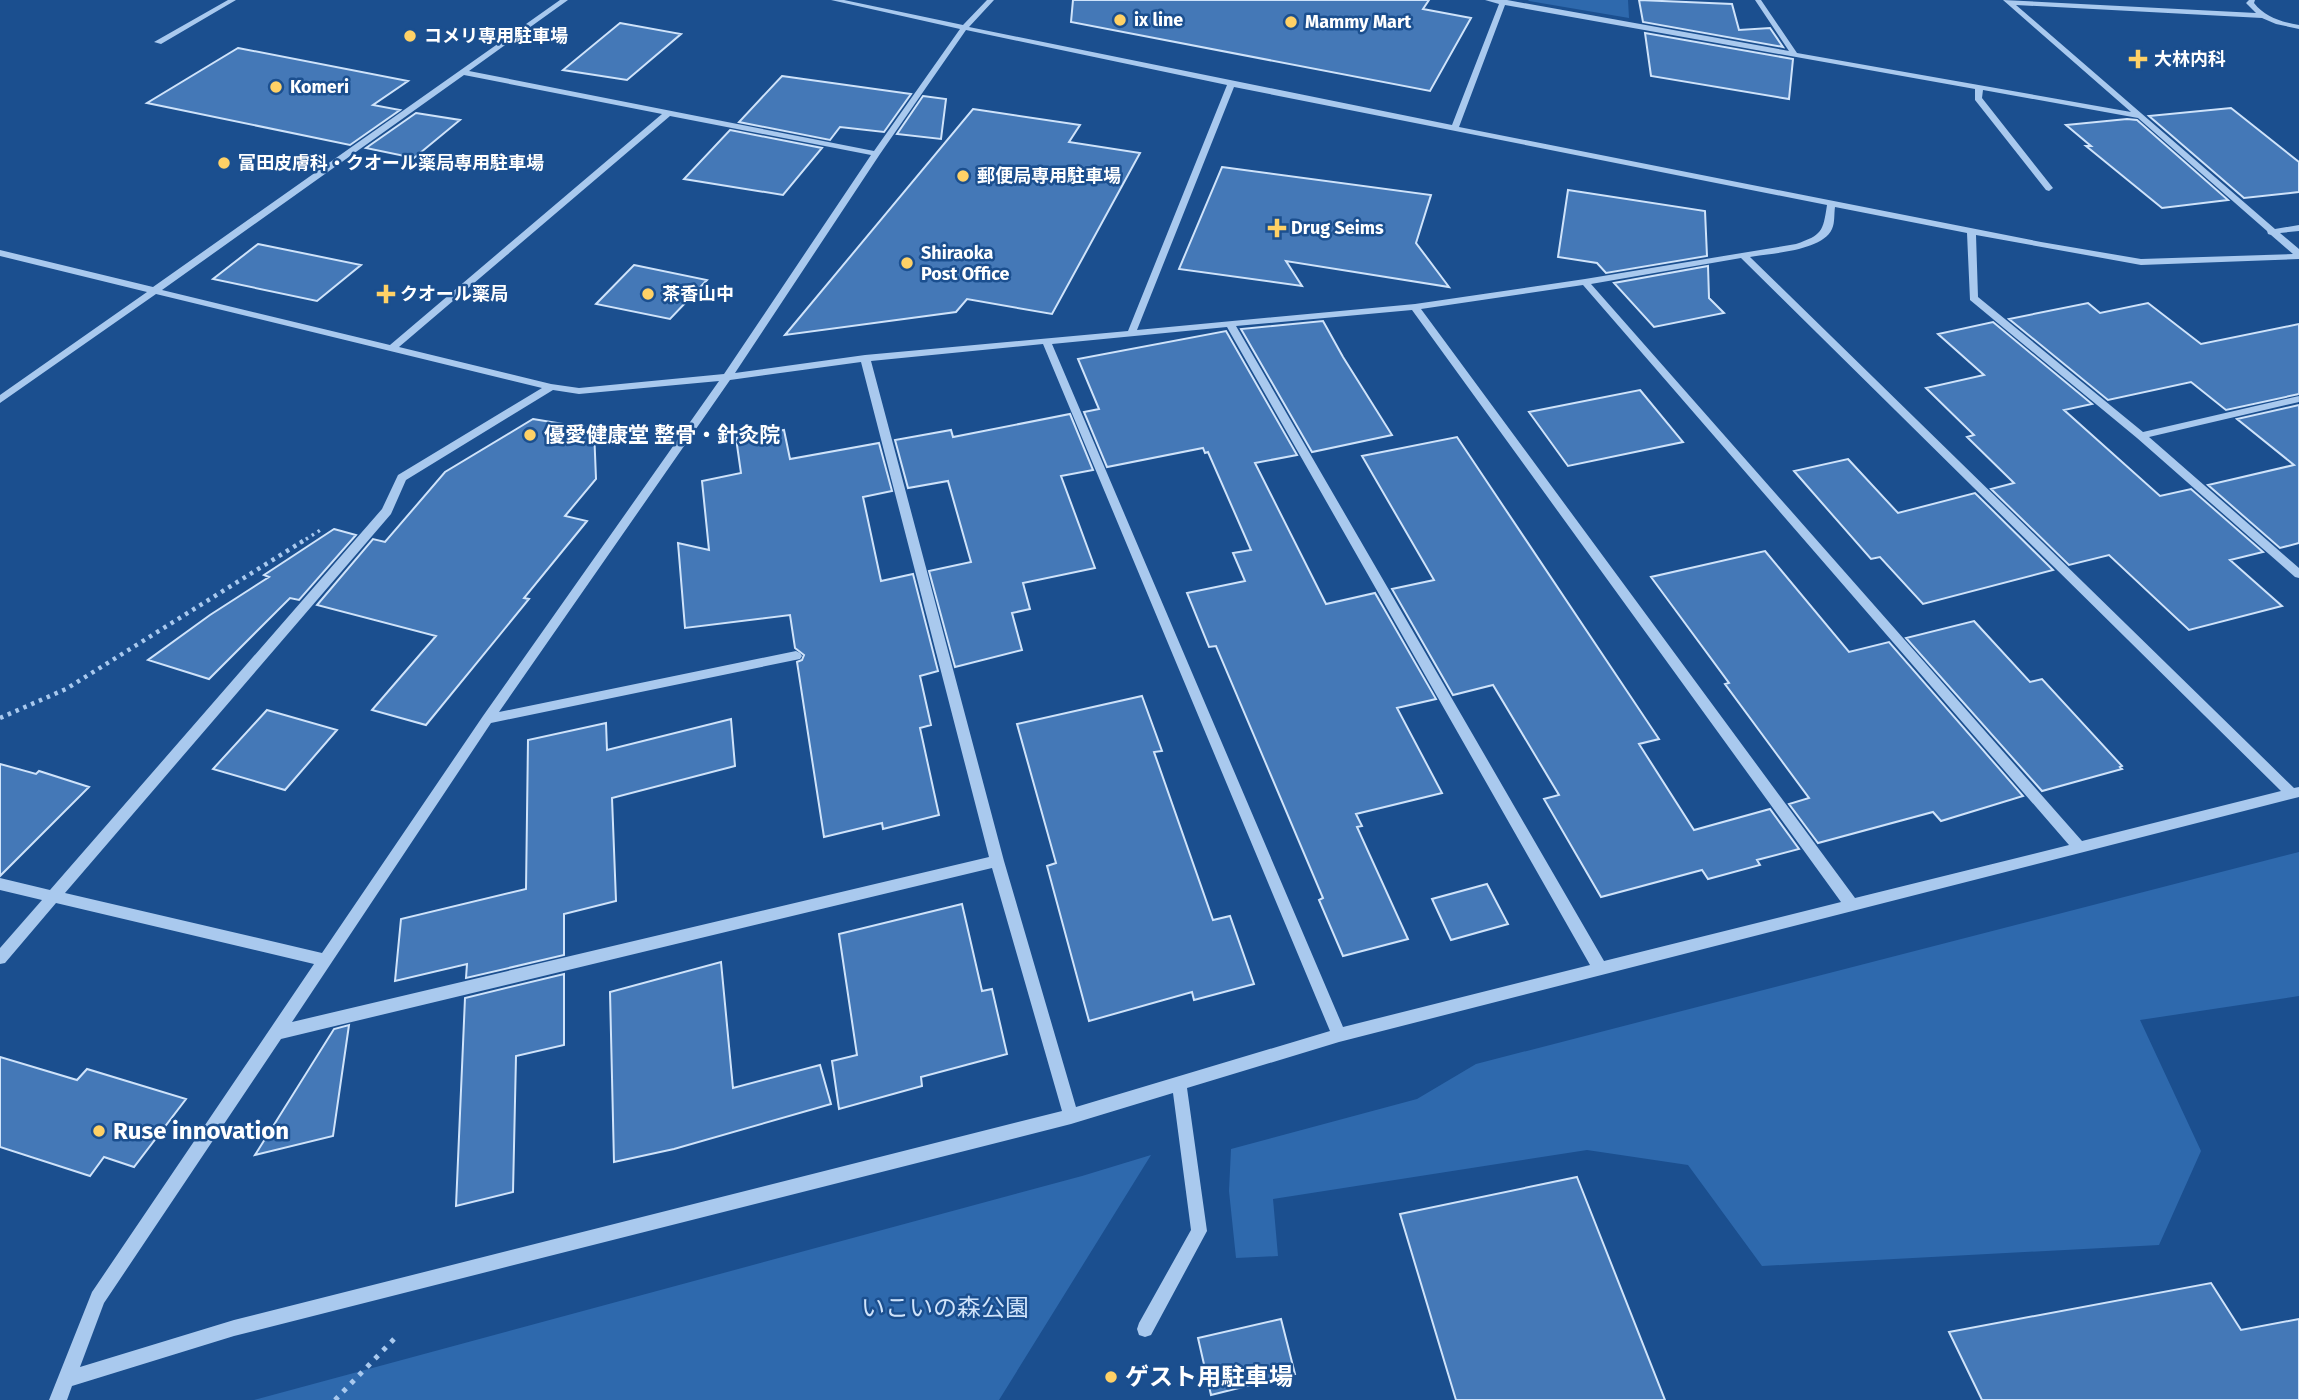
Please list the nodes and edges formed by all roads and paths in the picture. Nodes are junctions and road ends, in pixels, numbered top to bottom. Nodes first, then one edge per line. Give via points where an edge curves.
1 (233, 0) edge
2 (565, 0) edge
3 (834, 0) edge
4 (990, 0) edge
5 (1488, 0) edge
6 (1758, 0) edge
7 (2252, 0) edge
8 (1504, 1) edge
9 (2008, 2) edge
10 (2264, 16) junction
11 (965, 27) junction
12 (2299, 27) edge
13 (158, 42) dead end
14 (1795, 55) junction
15 (461, 72) junction
16 (1231, 84) junction
17 (1979, 88) junction
18 (669, 112) junction
19 (2139, 116) junction
20 (1455, 127) junction
21 (876, 153) junction
22 (2049, 188) dead end
23 (1831, 203) junction
24 (2299, 228) edge
25 (1971, 230) junction
26 (2271, 232) junction
27 (0, 253) edge
28 (2299, 255) edge
29 (1744, 256) junction
30 (1585, 282) junction
31 (154, 292) junction
32 (1415, 307) junction
33 (1230, 324) junction
34 (1131, 334) junction
35 (1047, 343) junction
36 (391, 349) junction
37 (865, 358) junction
38 (727, 377) junction
39 (551, 387) junction
40 (2299, 399) edge
41 (0, 400) edge
42 (2141, 436) junction
43 (333, 522) dead end
44 (2299, 574) edge
45 (796, 656) dead end
46 (0, 718) edge
47 (487, 719) junction
48 (2296, 793) edge
49 (2078, 846) junction
50 (997, 861) junction
51 (0, 884) edge
52 (53, 896) junction
53 (1851, 904) junction
54 (0, 958) edge
55 (324, 960) junction
56 (1600, 968) junction
57 (276, 1033) junction
58 (1339, 1035) junction
59 (1179, 1083) junction
60 (1072, 1116) junction
61 (1145, 1329) dead end
62 (394, 1339) dead end
63 (68, 1379) junction
64 (58, 1400) edge
65 (335, 1400) edge

1 - 13 street
2 - 15 street
3 - 11 street
4 - 11 street
5 - 8 street
6 - 14 street
7 - 10 street via 2254,9
8 - 14 street
8 - 20 street
9 - 10 street
9 - 19 street
10 - 12 street
11 - 16 street
11 - 21 street
14 - 17 street
15 - 18 street
15 - 31 street
16 - 20 street
16 - 34 street
17 - 19 street
17 - 22 street via 1978,98
18 - 21 street
18 - 36 street
19 - 26 street
20 - 23 street
21 - 38 street
23 - 25 street
23 - 29 street via 1828,228 1819,239
24 - 26 street
25 - 28 street via 2141,262
25 - 42 street via 1973,298
26 - 28 street
27 - 31 street
29 - 30 street
29 - 48 street
30 - 32 street
30 - 49 street
31 - 36 street
31 - 41 street
32 - 33 street
32 - 53 street
33 - 34 street
33 - 56 street
34 - 35 street
35 - 37 street
35 - 58 street
36 - 39 street
37 - 38 street
37 - 50 street
38 - 39 street via 579,391
38 - 47 street
39 - 52 street via 402,478 387,511
40 - 42 street
42 - 44 street
43 - 46 path via 66,689
45 - 47 street
47 - 55 street
48 - 49 street
49 - 53 street
50 - 57 street
50 - 60 street
51 - 52 street
52 - 54 street
52 - 55 street
53 - 56 street
55 - 57 street
56 - 58 street
57 - 63 street via 98,1298
58 - 59 street
59 - 60 street
59 - 61 street via 1199,1231
60 - 63 street via 234,1328
62 - 65 path
63 - 64 street

